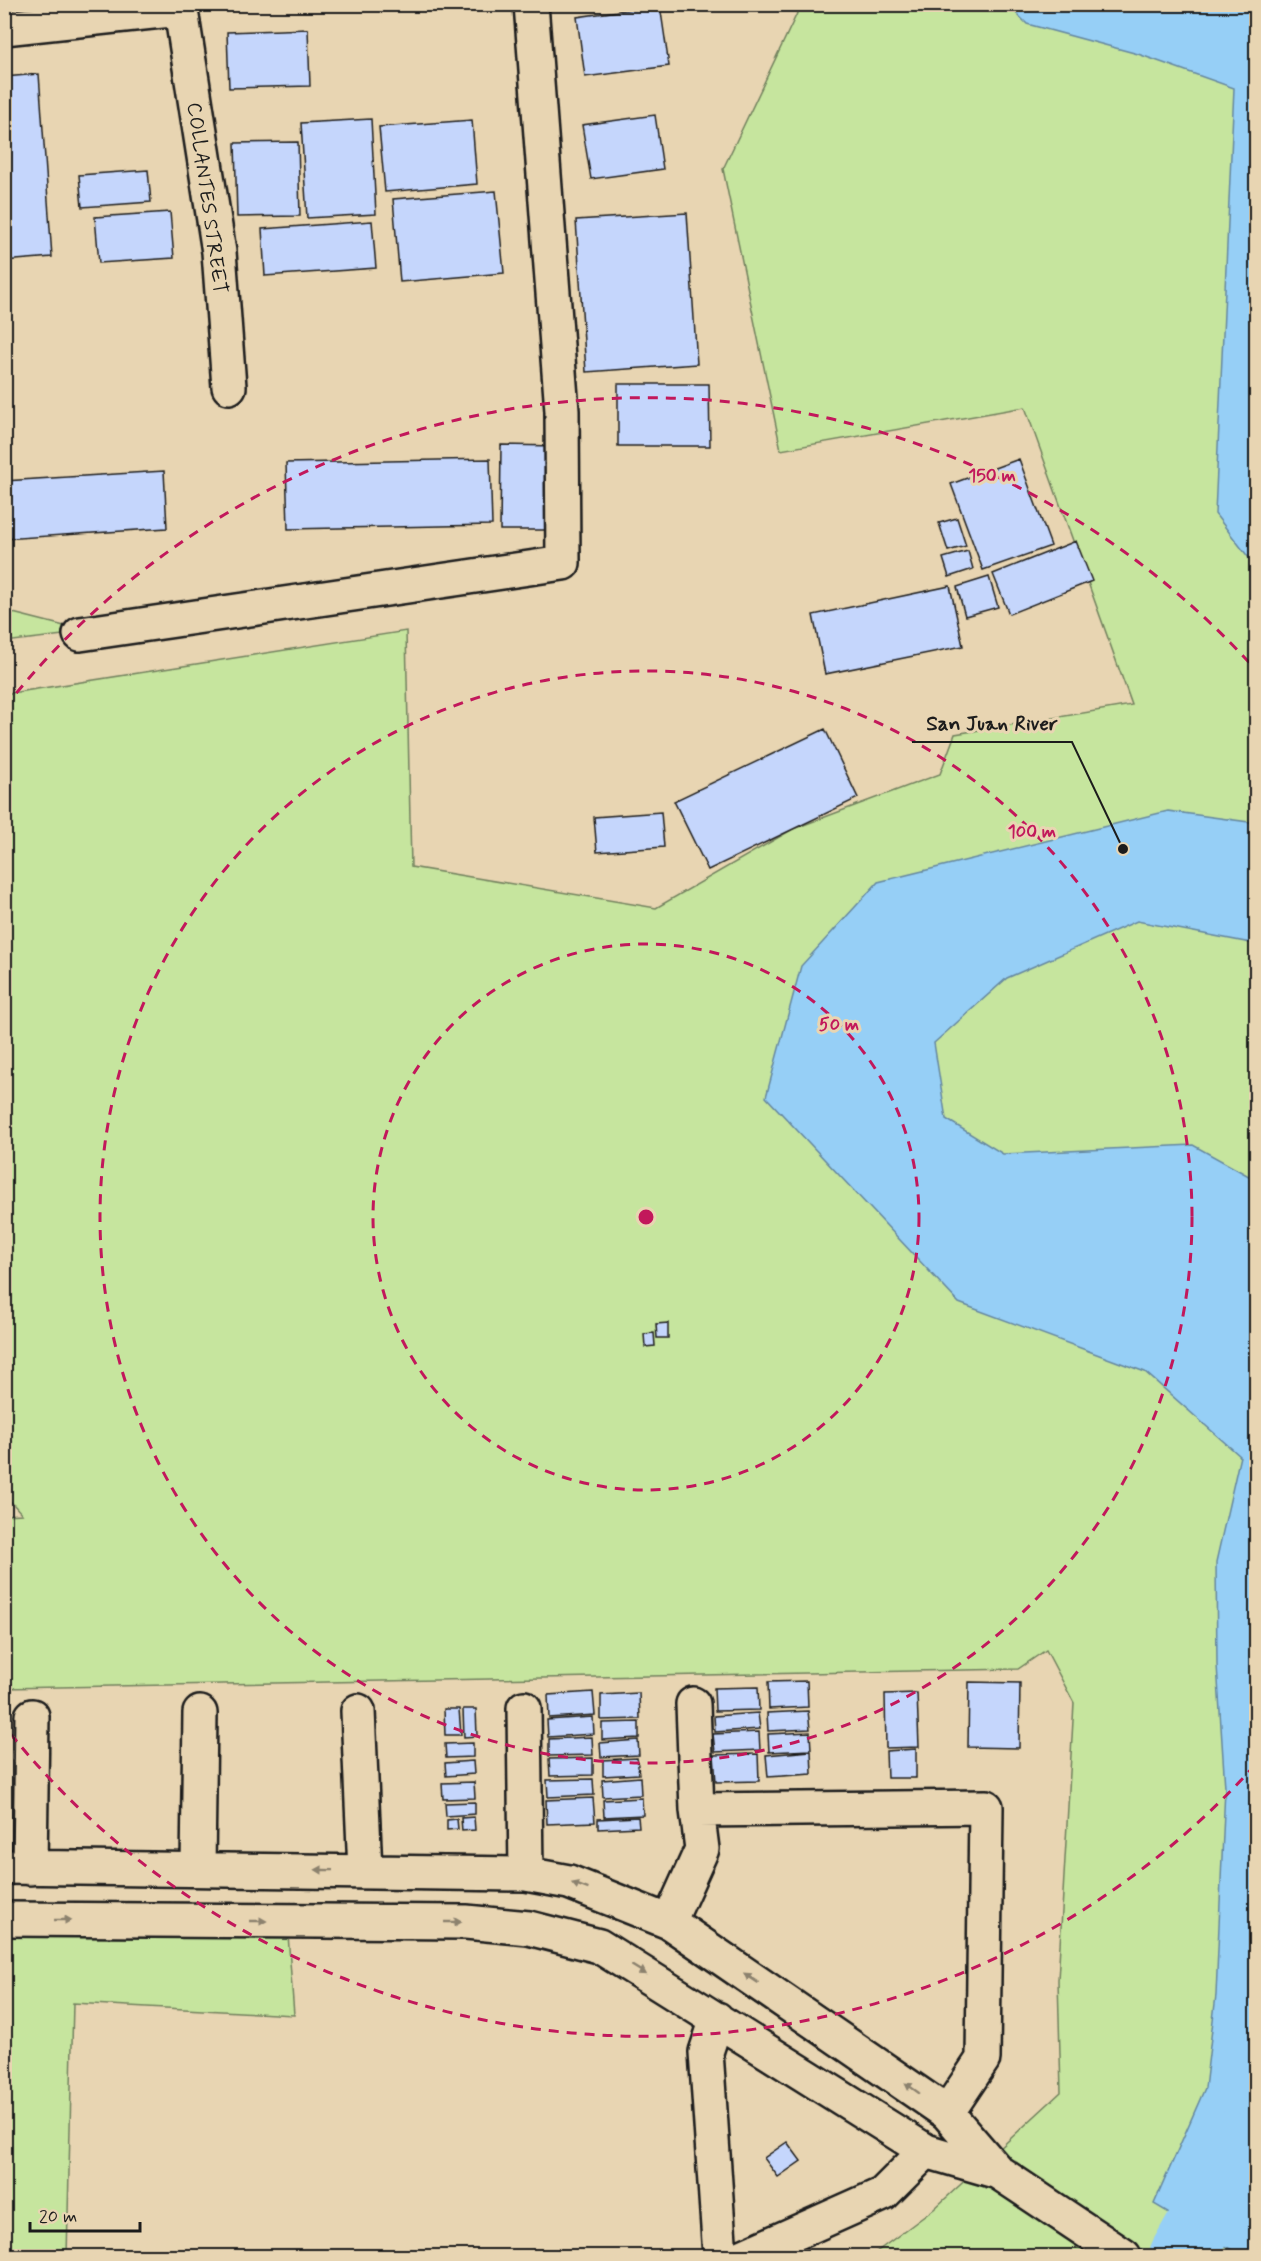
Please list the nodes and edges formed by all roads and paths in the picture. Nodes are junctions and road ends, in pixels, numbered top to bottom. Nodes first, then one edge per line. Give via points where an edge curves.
1 (531, 4) edge
2 (180, 7) edge
3 (4, 28) edge
4 (229, 387) dead end
5 (80, 634) dead end
6 (693, 1704) dead end
7 (524, 1708) dead end
8 (357, 1711) dead end
9 (200, 1713) dead end
10 (32, 1716) dead end
11 (697, 1810) junction
12 (17, 1868) edge
13 (198, 1869) junction
14 (365, 1871) junction
15 (526, 1874) junction
16 (4, 1919) edge
17 (669, 1922) junction
18 (717, 2019) junction
19 (947, 2112) junction
20 (926, 2151) junction
21 (998, 2172) junction
22 (720, 2256) edge
23 (744, 2256) edge
24 (1125, 2256) edge

1 - 5 street via 562,411 563,563
2 - 3 street
2 - 4 street, COLLANTES STREET via 219,252
6 - 11 street
7 - 15 street
8 - 14 street
9 - 13 street
10 - 12 street
11 - 17 street via 702,1849
11 - 19 street via 986,1808 983,2059
12 - 13 street
14 -> 13 street
14 - 15 street
17 -> 15 street via 569,1882
16 -> 18 street via 466,1922 529,1928 599,1946
19 -> 17 street
18 - 20 street
18 - 22 street via 706,2052
19 - 21 street
20 - 21 street
20 - 23 street via 883,2194
21 - 24 street

